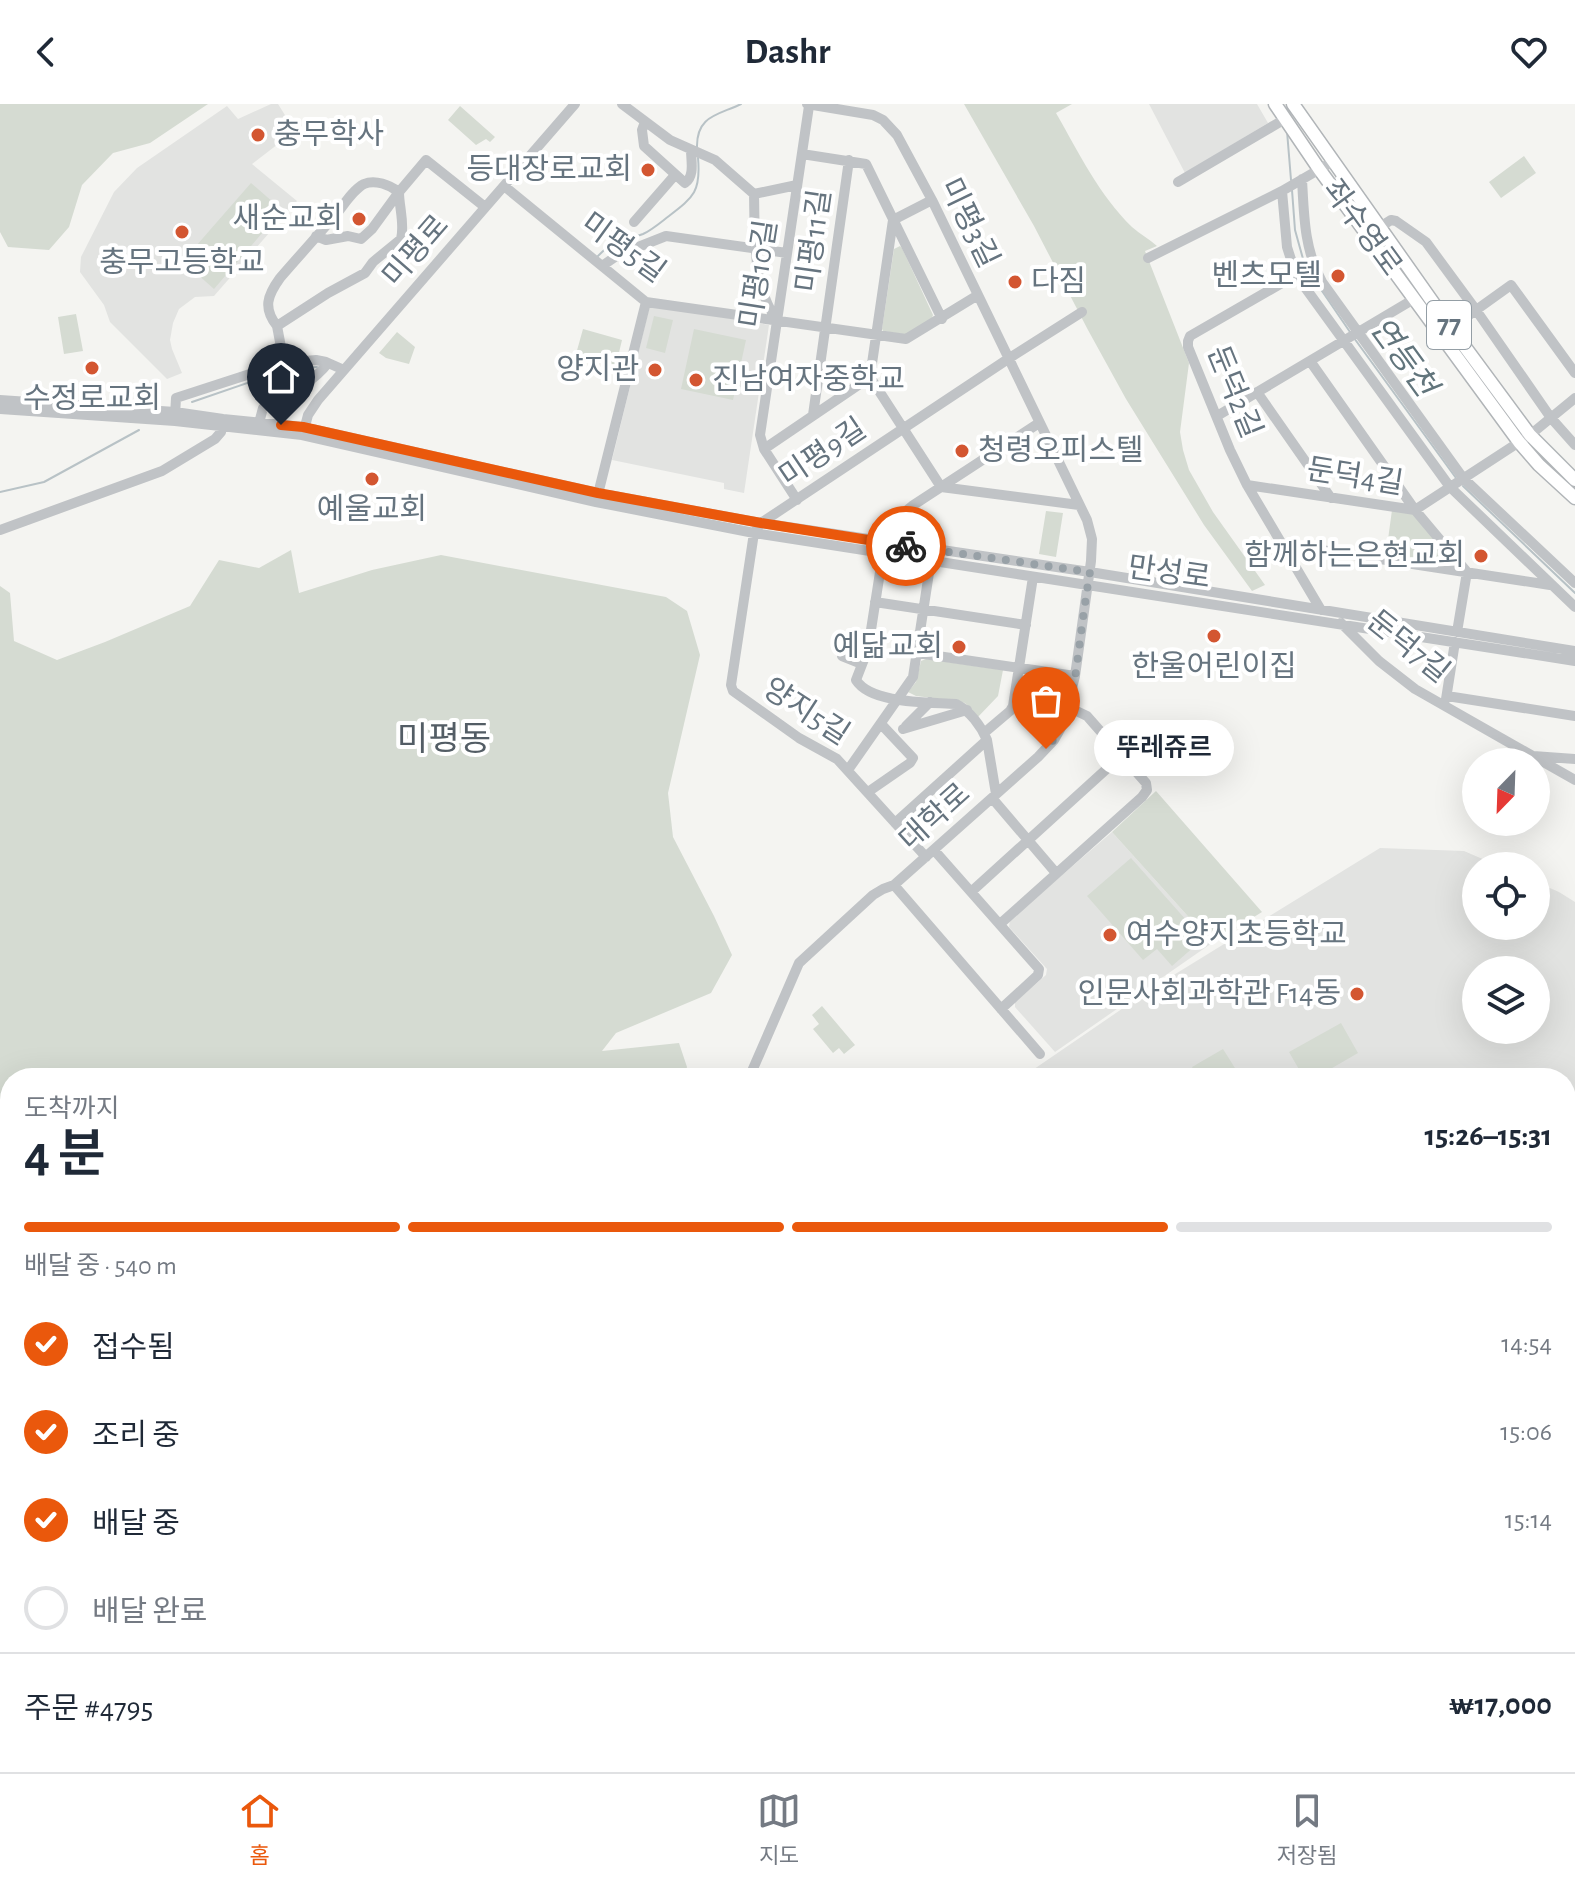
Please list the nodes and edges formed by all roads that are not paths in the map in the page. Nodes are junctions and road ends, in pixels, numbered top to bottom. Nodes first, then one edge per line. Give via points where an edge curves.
1 (575, 104) edge
2 (622, 104) edge
3 (1275, 104) edge
4 (1293, 104) edge
5 (808, 105) edge
6 (1301, 116) junction
7 (645, 122) junction
8 (1287, 122) junction
9 (695, 151) junction
10 (802, 154) junction
11 (849, 160) junction
12 (1332, 162) junction
13 (1319, 169) junction
14 (675, 175) junction
15 (1302, 179) junction
16 (1178, 182) dead end
17 (797, 185) junction
18 (504, 186) junction
19 (1351, 187) junction
20 (1282, 191) junction
21 (399, 192) junction
22 (754, 194) junction
23 (1338, 196) junction
24 (932, 200) junction
25 (485, 207) junction
26 (893, 220) junction
27 (634, 222) dead end
28 (1380, 227) junction
29 (316, 236) junction
30 (755, 249) junction
31 (787, 253) junction
32 (1148, 258) dead end
33 (602, 266) junction
34 (1296, 275) junction
35 (978, 295) junction
36 (1414, 299) junction
37 (646, 302) junction
38 (1476, 310) junction
39 (1082, 312) dead end
40 (942, 319) junction
41 (777, 320) junction
42 (277, 326) junction
43 (826, 328) junction
44 (1451, 328) junction
45 (1359, 332) junction
46 (876, 335) junction
47 (1343, 341) junction
48 (1008, 359) junction
49 (1310, 361) junction
50 (284, 363) junction
51 (328, 363) junction
52 (344, 370) junction
53 (1575, 373) edge
54 (870, 377) junction
55 (1257, 392) junction
56 (1575, 398) edge
57 (1496, 399) junction
58 (0, 400) edge
59 (0, 409) edge
60 (813, 415) junction
61 (1217, 416) junction
62 (175, 417) junction
63 (1551, 418) junction
64 (223, 423) junction
65 (259, 423) junction
66 (1039, 423) junction
67 (903, 429) junction
68 (303, 431) junction
69 (1524, 438) junction
70 (1575, 445) edge
71 (764, 449) junction
72 (1544, 460) junction
73 (1463, 478) junction
74 (1575, 480) edge
75 (1247, 485) junction
76 (941, 487) junction
77 (1450, 487) junction
78 (597, 498) junction
79 (1331, 498) junction
80 (1575, 498) edge
81 (797, 500) junction
82 (1079, 505) junction
83 (1415, 510) junction
84 (758, 528) junction
85 (0, 530) edge
86 (1282, 544) junction
87 (886, 548) junction
88 (931, 560) junction
89 (1090, 572) junction
90 (1467, 572) junction
91 (1033, 577) junction
92 (1575, 583) edge
93 (1088, 585) junction
94 (1552, 585) junction
95 (875, 602) junction
96 (1575, 607) edge
97 (923, 610) junction
98 (1321, 610) junction
99 (1341, 623) junction
100 (1026, 625) junction
101 (1456, 637) junction
102 (1575, 651) edge
103 (917, 653) junction
104 (842, 656) dead end
105 (1575, 661) edge
106 (862, 664) junction
107 (1020, 667) junction
108 (1075, 676) junction
109 (898, 699) junction
110 (930, 702) junction
111 (1446, 702) junction
112 (1068, 707) junction
113 (967, 710) junction
114 (1575, 716) edge
115 (881, 724) junction
116 (903, 729) junction
117 (986, 736) junction
118 (894, 738) junction
119 (1518, 748) edge
120 (1122, 755) junction
121 (1550, 756) edge
122 (1575, 759) edge
123 (1550, 766) edge
124 (848, 770) junction
125 (1575, 780) edge
126 (868, 792) junction
127 (994, 796) junction
128 (895, 823) junction
129 (1028, 840) junction
130 (930, 853) junction
131 (1056, 873) junction
132 (894, 885) junction
133 (971, 892) junction
134 (1000, 924) junction
135 (1001, 1009) junction
136 (1040, 1054) dead end
137 (753, 1068) edge

1 - 18 street, 미평로
2 - 7 street
3 - 8 main road, 좌수영로 / 77
4 - 6 main road, 좌수영로 / 77
5 - 10 street, 미평10길
5 - 24 street, 미평3길 via 883,120 897,135
6 - 8 main road
6 - 12 main road, 좌수영로 / 77
7 - 9 street
7 - 14 street via 644,146
8 - 13 main road, 좌수영로 / 77
8 - 16 street
9 - 14 street via 690,179 684,183
9 - 22 street via 715,160
10 - 11 street, 미평11길
10 - 17 street, 미평10길
11 - 26 street, 미평11길 via 866,164
11 - 43 street, 미평11길
12 - 13 street
12 - 19 main road, 좌수영로 / 77
13 - 15 street
13 - 23 main road, 좌수영로 / 77
14 - 27 street
15 - 20 street
15 - 45 street via 1305,231 1315,268
17 - 22 street
17 - 31 street, 미평10길
18 - 25 street, 미평로
18 - 33 street, 미평5길
19 - 23 main road
19 - 28 main road, 좌수영로 / 77
20 - 32 street
20 - 34 street via 1287,247
21 - 25 street via 426,160
21 - 29 street via 361,239
21 - 29 street via 384,184 364,184
21 - 42 street via 401,239 365,273
22 - 30 street
23 - 36 main road, 좌수영로 / 77
24 - 26 street
24 - 35 street, 미평3길
25 - 52 street, 미평로
26 - 40 street, 미평11길
26 - 46 street
28 - 38 street via 1396,221 1426,242
28 - 44 main road, 좌수영로 / 77
29 - 42 street via 272,289 268,310
30 - 31 street
30 - 33 street via 666,236
30 - 41 street via 766,303
31 - 41 street, 미평10길
33 - 37 street, 미평5길
34 - 47 street, 둔덕4길
34 - 61 street, 둔덕2길 via 1189,338 1190,354
35 - 40 street, 미평5길
35 - 48 street, 미평3길
36 - 45 street
36 - 57 main road, 좌수영로 / 77
37 - 41 street, 미평5길
37 - 78 street
38 - 44 street
38 - 53 street via 1511,285
38 - 63 street
39 - 48 street, 미평9길
40 - 46 street, 미평5길 via 910,339
41 - 43 street, 미평5길
41 - 71 street, 미평10길 via 760,435
42 - 50 street
43 - 46 street, 미평5길
43 - 60 street
44 - 57 main road, 좌수영로 / 77
45 - 47 street
45 - 73 street
46 - 54 street
47 - 49 street
47 - 77 street, 둔덕4길
48 - 66 street, 미평3길
48 - 67 street, 미평9길
49 - 55 street
49 - 83 street
50 - 51 street
50 - 62 street via 176,398
51 - 52 street
51 - 65 street via 263,408
52 - 68 street, 미평로 via 313,408
54 - 60 street
54 - 67 street
55 - 61 street
55 - 79 street
56 - 63 street
57 - 69 main road, 좌수영로 / 77
58 - 62 street, 만성로
59 - 62 street, 만성로
60 - 71 street
61 - 75 street, 둔덕2길
62 - 64 street, 만성로
63 - 69 street
63 - 70 street
64 - 65 street, 만성로
64 - 68 street, 만성로
64 - 85 street via 215,439 162,471
65 - 68 street, 만성로
66 - 76 street
66 - 82 street, 미평3길
67 - 76 street
67 - 81 street, 미평9길
68 - 78 street, 만성로
69 - 72 main road, 좌수영로 / 77
69 - 73 street
71 - 81 street
72 - 74 main road, 좌수영로 / 77
72 - 80 main road, 좌수영로 / 77
73 - 77 street
73 - 92 street
75 - 79 street, 둔덕4길
75 - 86 street, 둔덕2길
76 - 82 street
76 - 87 street via 895,519
77 - 83 street, 둔덕4길
77 - 94 street, 둔덕4길
78 - 84 street, 만성로
79 - 83 street, 둔덕4길
81 - 84 street, 미평9길
82 - 89 street, 미평3길 via 1092,539
83 - 90 street
84 - 87 street, 만성로
84 - 124 street, 양지5길 via 733,691
86 - 90 street
86 - 98 street, 둔덕2길
87 - 88 street, 만성로
87 - 89 street, 만성로
87 - 95 street
88 - 91 street, 만성로
88 - 97 street
89 - 93 street, 미평3길
89 - 98 street, 만성로
90 - 94 street
90 - 101 street, 둔덕7길
91 - 93 street, 만성로
91 - 100 street
93 - 99 street, 만성로
93 - 108 street, 대학로
94 - 96 street, 둔덕4길
95 - 97 street
95 - 106 street
97 - 100 street
97 - 103 street
98 - 101 street, 만성로
99 - 101 street, 만성로
99 - 111 street, 둔덕7길 via 1397,675
100 - 107 street
101 - 102 street, 만성로
101 - 105 street, 만성로
101 - 111 street, 둔덕7길
103 - 107 street
103 - 109 street via 913,677
104 - 106 street
106 - 109 street via 856,679 864,690
107 - 108 street
107 - 117 street via 1012,709
108 - 112 street, 대학로
109 - 110 street
109 - 115 street
110 - 113 street
110 - 116 street
111 - 114 street, 둔덕7길
111 - 119 street, 둔덕7길
112 - 120 street via 1087,716
112 - 127 street, 대학로 via 1054,740
113 - 116 street
113 - 117 street
115 - 118 street
115 - 124 street
116 - 118 street
117 - 127 street
117 - 128 street
118 - 126 street via 912,760
120 - 129 street
120 - 131 street via 1146,783 1145,793
121 - 122 street, 둔덕7길
123 - 125 street, 둔덕7길
124 - 126 street, 양지5길
126 - 128 street, 양지5길
127 - 129 street
127 - 130 street, 대학로
128 - 130 street, 양지5길
129 - 131 street
129 - 133 street
130 - 132 street, 대학로
130 - 133 street, 양지5길
131 - 134 street
132 - 135 street, 대학로
132 - 137 street via 873,895 799,963
133 - 134 street, 양지5길
134 - 135 street, 양지5길 via 1039,971
135 - 136 street, 대학로

